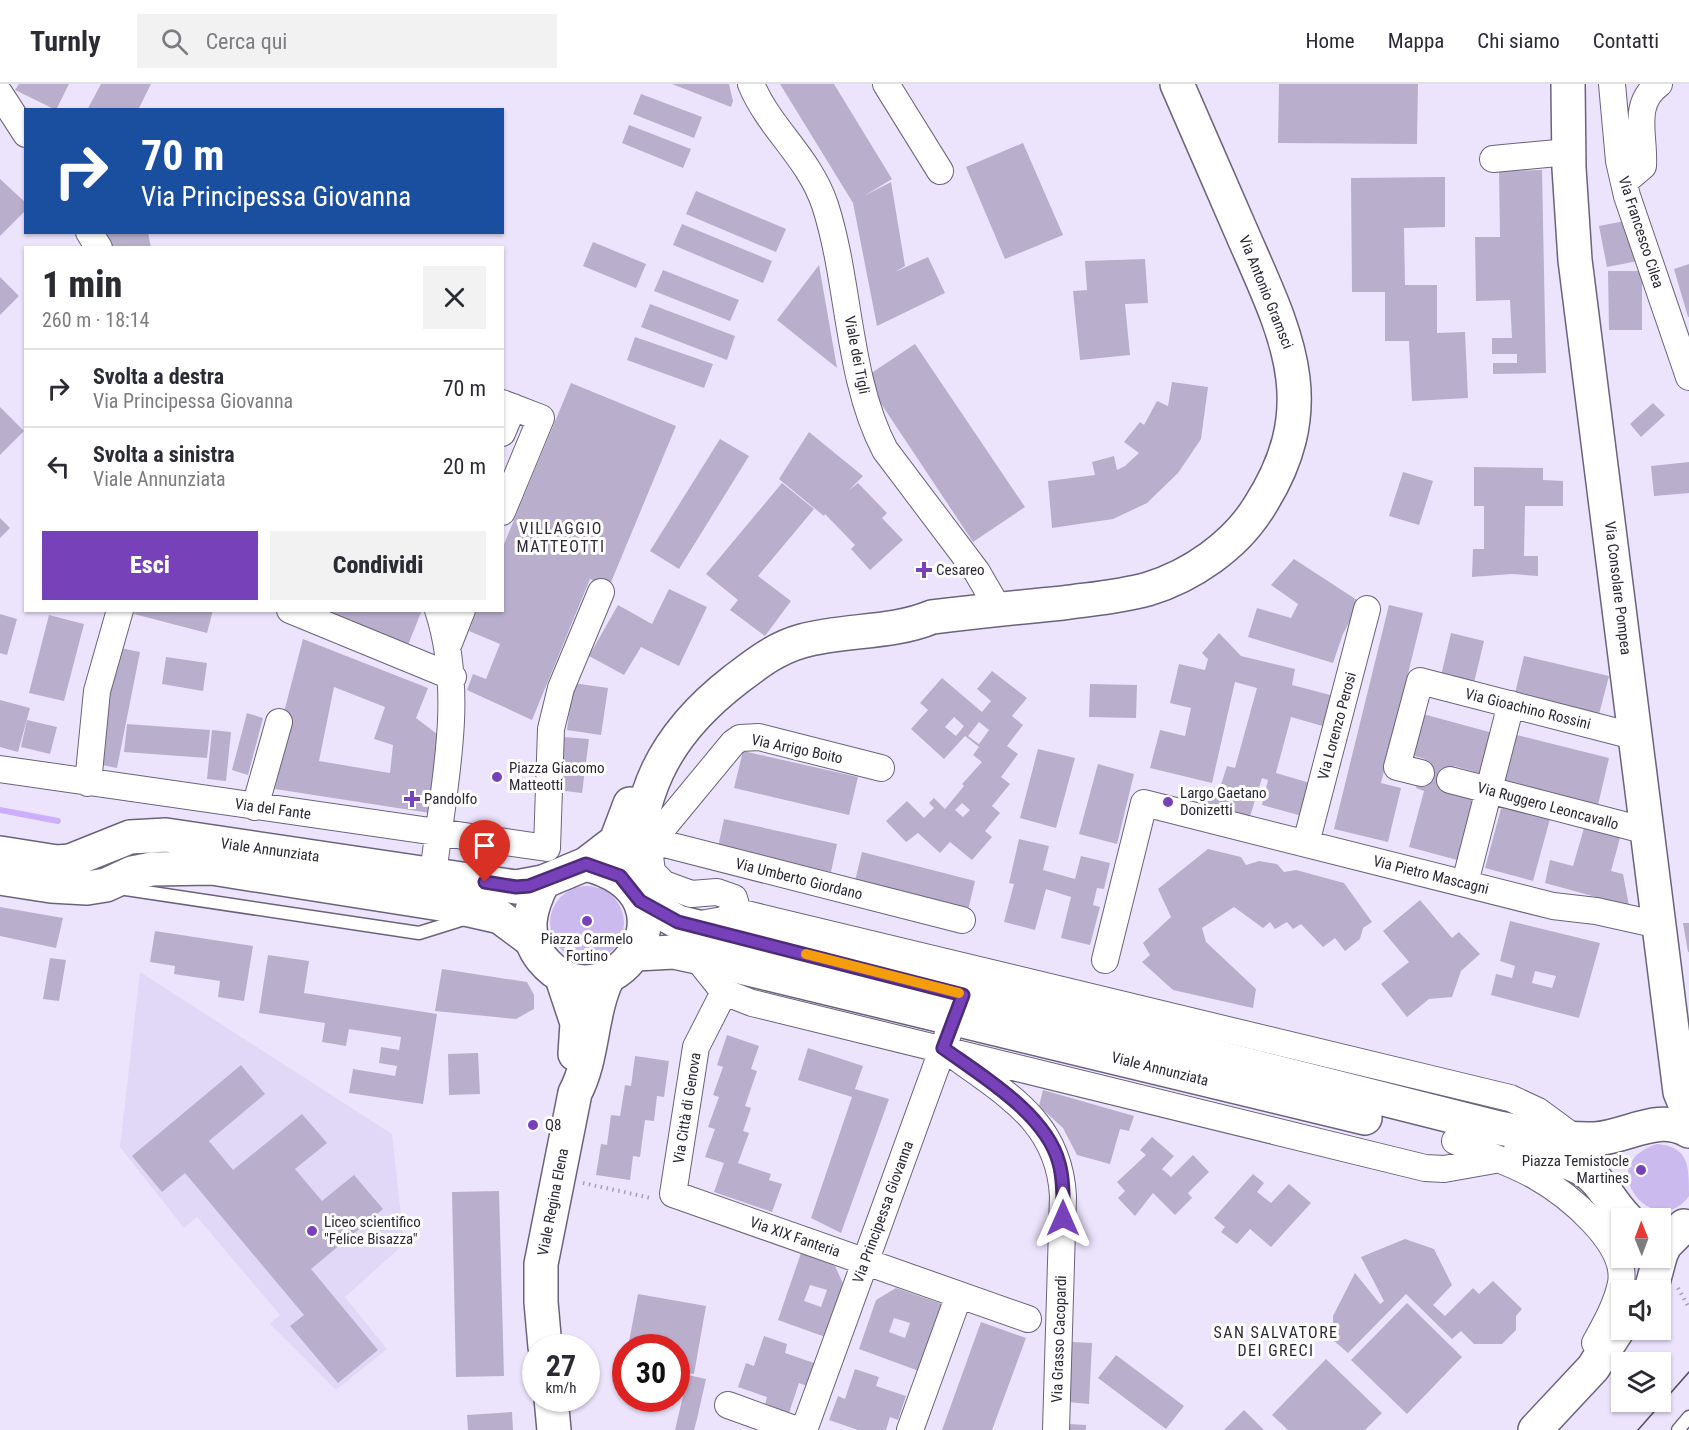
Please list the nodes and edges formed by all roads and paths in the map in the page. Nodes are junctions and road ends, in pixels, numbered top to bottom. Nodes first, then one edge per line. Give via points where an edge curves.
1 (752, 84) edge
2 (886, 84) edge
3 (1177, 84) edge
4 (1568, 84) edge
5 (1612, 84) edge
6 (1659, 84) edge
7 (0, 94) edge
8 (24, 131) edge
9 (1568, 152) junction
10 (1494, 159) dead end
11 (940, 171) dead end
12 (1624, 182) junction
13 (1689, 376) edge
14 (508, 405) edge
15 (504, 424) edge
16 (504, 507) edge
17 (601, 592) dead end
18 (1367, 609) dead end
19 (999, 610) junction
20 (119, 612) edge
21 (295, 612) edge
22 (439, 612) edge
23 (461, 612) edge
24 (932, 617) junction
25 (449, 643) junction
26 (453, 677) junction
27 (1511, 704) junction
28 (279, 722) dead end
29 (1637, 737) junction
30 (881, 768) dead end
31 (0, 769) edge
32 (1421, 773) dead end
33 (1450, 780) dead end
34 (88, 783) junction
35 (1488, 790) junction
36 (255, 807) junction
37 (1647, 831) junction
38 (438, 832) junction
39 (1332, 835) dead end
40 (644, 839) junction
41 (112, 843) junction
42 (1306, 843) junction
43 (0, 853) edge
44 (586, 864) junction
45 (1468, 871) junction
46 (433, 875) junction
47 (0, 878) edge
48 (119, 879) junction
49 (543, 882) junction
50 (636, 894) junction
51 (1596, 911) junction
52 (738, 912) junction
53 (962, 920) dead end
54 (695, 925) junction
55 (1659, 925) junction
56 (531, 940) junction
57 (636, 954) junction
58 (696, 957) junction
59 (1105, 960) dead end
60 (561, 975) junction
61 (608, 977) junction
62 (724, 992) junction
63 (959, 1006) junction
64 (1108, 1017) junction
65 (943, 1048) junction
66 (575, 1093) junction
67 (1684, 1103) edge
68 (1642, 1128) junction
69 (1689, 1131) edge
70 (1455, 1141) junction
71 (1495, 1160) junction
72 (557, 1177) junction
73 (673, 1194) junction
74 (1618, 1208) edge
75 (1619, 1208) edge
76 (1681, 1226) edge
77 (1671, 1238) edge
78 (865, 1262) junction
79 (1671, 1294) edge
80 (958, 1295) junction
81 (1689, 1308) edge
82 (1028, 1319) dead end
83 (544, 1334) edge
84 (1611, 1340) edge
85 (1631, 1340) edge
86 (729, 1405) dead end
87 (552, 1412) edge
88 (1689, 1417) edge
89 (554, 1430) edge
90 (797, 1430) edge
91 (804, 1430) edge
92 (910, 1430) edge
93 (1056, 1430) edge
94 (1531, 1430) edge
95 (1535, 1430) edge
96 (1568, 1430) edge
97 (1678, 1430) edge

1 - 19 street, Viale dei Tigli via 819,188 867,406 877,435 977,573
2 - 11 street
3 - 19 main road, Via Antonio Gramsci via 1289,346 1295,394 1286,456 1255,514 1225,546 1189,571 1132,593
4 - 9 main road, Via Consolare Pompea
5 - 12 street, Via Francesco Cilea via 1618,160
6 - 12 street via 1649,91 1641,106 1643,166
7 - 8 street
9 - 10 street
9 - 29 main road, Via Consolare Pompea via 1575,260
12 - 13 street, Via Francesco Cilea
14 - 15 street
14 - 16 street via 541,418
17 - 38 street, Via del Fante via 561,688 551,729 547,848
18 - 42 street, Via Lorenzo Perosi
19 - 24 main road, Via Antonio Gramsci
20 - 34 street via 97,691
21 - 26 street
22 - 25 street
23 - 25 street
24 - 40 main road, Via Antonio Gramsci via 911,625 801,641 776,650 747,670 706,703 673,741 651,782
24 - 44 main road, Via Antonio Gramsci via 907,612 813,624 768,640 730,666 698,690 661,733 642,766 616,841
25 - 26 street
26 - 38 street via 453,712
27 - 29 street, Via Gioachino Rossini
27 - 32 street, Via Gioachino Rossini via 1420,681 1397,767
27 - 35 street
28 - 36 street
29 - 37 main road, Via Consolare Pompea
30 - 40 street, Via Arrigo Boito via 759,737 740,738
31 - 34 street, Via del Fante
33 - 35 street, Via Ruggero Leoncavallo
34 - 36 street, Via del Fante
35 - 37 street, Via Ruggero Leoncavallo
35 - 45 street
36 - 38 street, Via del Fante
37 - 55 main road, Via Consolare Pompea
38 - 46 street
39 - 45 street
40 - 50 main road, Via Antonio Gramsci
40 - 52 street via 657,879 691,894 725,893 734,898
40 - 53 street, Via Umberto Giordano
41 - 43 main road, Viale Annunziata via 70,861
41 - 46 main road, Viale Annunziata via 130,837 166,835
41 - 48 main road via 109,853
42 - 51 street, Via Pietro Mascagni via 1553,906
42 - 59 street, Via Pietro Mascagni via 1144,803
44 - 49 main road
44 - 50 main road via 620,876
45 - 51 street via 1554,893
46 - 49 main road, Viale Annunziata via 516,887
47 - 48 main road, Viale Annunziata via 87,888
48 - 56 main road, Viale Annunziata via 184,866 212,868 447,905 500,917
49 - 56 main road via 531,910
50 - 54 main road, Viale Annunziata via 661,914
50 - 57 main road via 645,927
51 - 55 street, Via Pietro Mascagni
52 - 54 street, Viale Annunziata via 723,920
52 - 64 street, Viale Annunziata
54 - 63 main road, Viale Annunziata
55 - 67 main road, Via Consolare Pompea
56 - 60 main road via 548,966
57 - 58 main road, Viale Annunziata via 659,952
57 - 61 main road
58 - 62 street
58 - 63 main road, Viale Annunziata
60 - 61 main road via 592,981
60 - 66 main road via 577,1023 572,1075
61 - 66 main road via 598,1001 584,1077
62 - 65 street via 752,1003
62 - 73 street, Via Città di Genova via 696,1047
63 - 64 main road, Viale Annunziata
63 - 65 street, Via Principessa Giovanna
63 - 70 main road, Viale Annunziata
64 - 68 main road, Viale Annunziata via 1499,1128 1556,1139 1605,1138
65 - 71 street via 1425,1168 1444,1169
65 - 78 street, Via Principessa Giovanna
65 - 93 street, Via Grasso Cacopardi via 1018,1106 1045,1134 1059,1161 1063,1196
66 - 72 main road, Viale Regina Elena
67 - 68 main road, Via Consolare Pompea
68 - 69 main road, Viale Annunziata via 1675,1125
68 - 75 main road, Viale Annunziata via 1618,1145 1610,1162 1607,1181
70 - 71 street
70 - 74 main road, Viale Annunziata via 1569,1164 1593,1177
71 - 94 street via 1536,1177 1570,1202 1614,1247 1621,1273 1617,1294 1595,1343
72 - 73 path via 648,1198
72 - 83 main road, Viale Regina Elena via 541,1264
73 - 78 street, Via XIX Fanteria
76 - 77 main road
78 - 80 street, Via XIX Fanteria
78 - 91 street, Via Principessa Giovanna
79 - 81 path
80 - 82 street, Via XIX Fanteria
80 - 92 street
84 - 95 main road via 1593,1368
85 - 96 main road via 1610,1376
86 - 90 street
87 - 89 main road
88 - 97 lane

